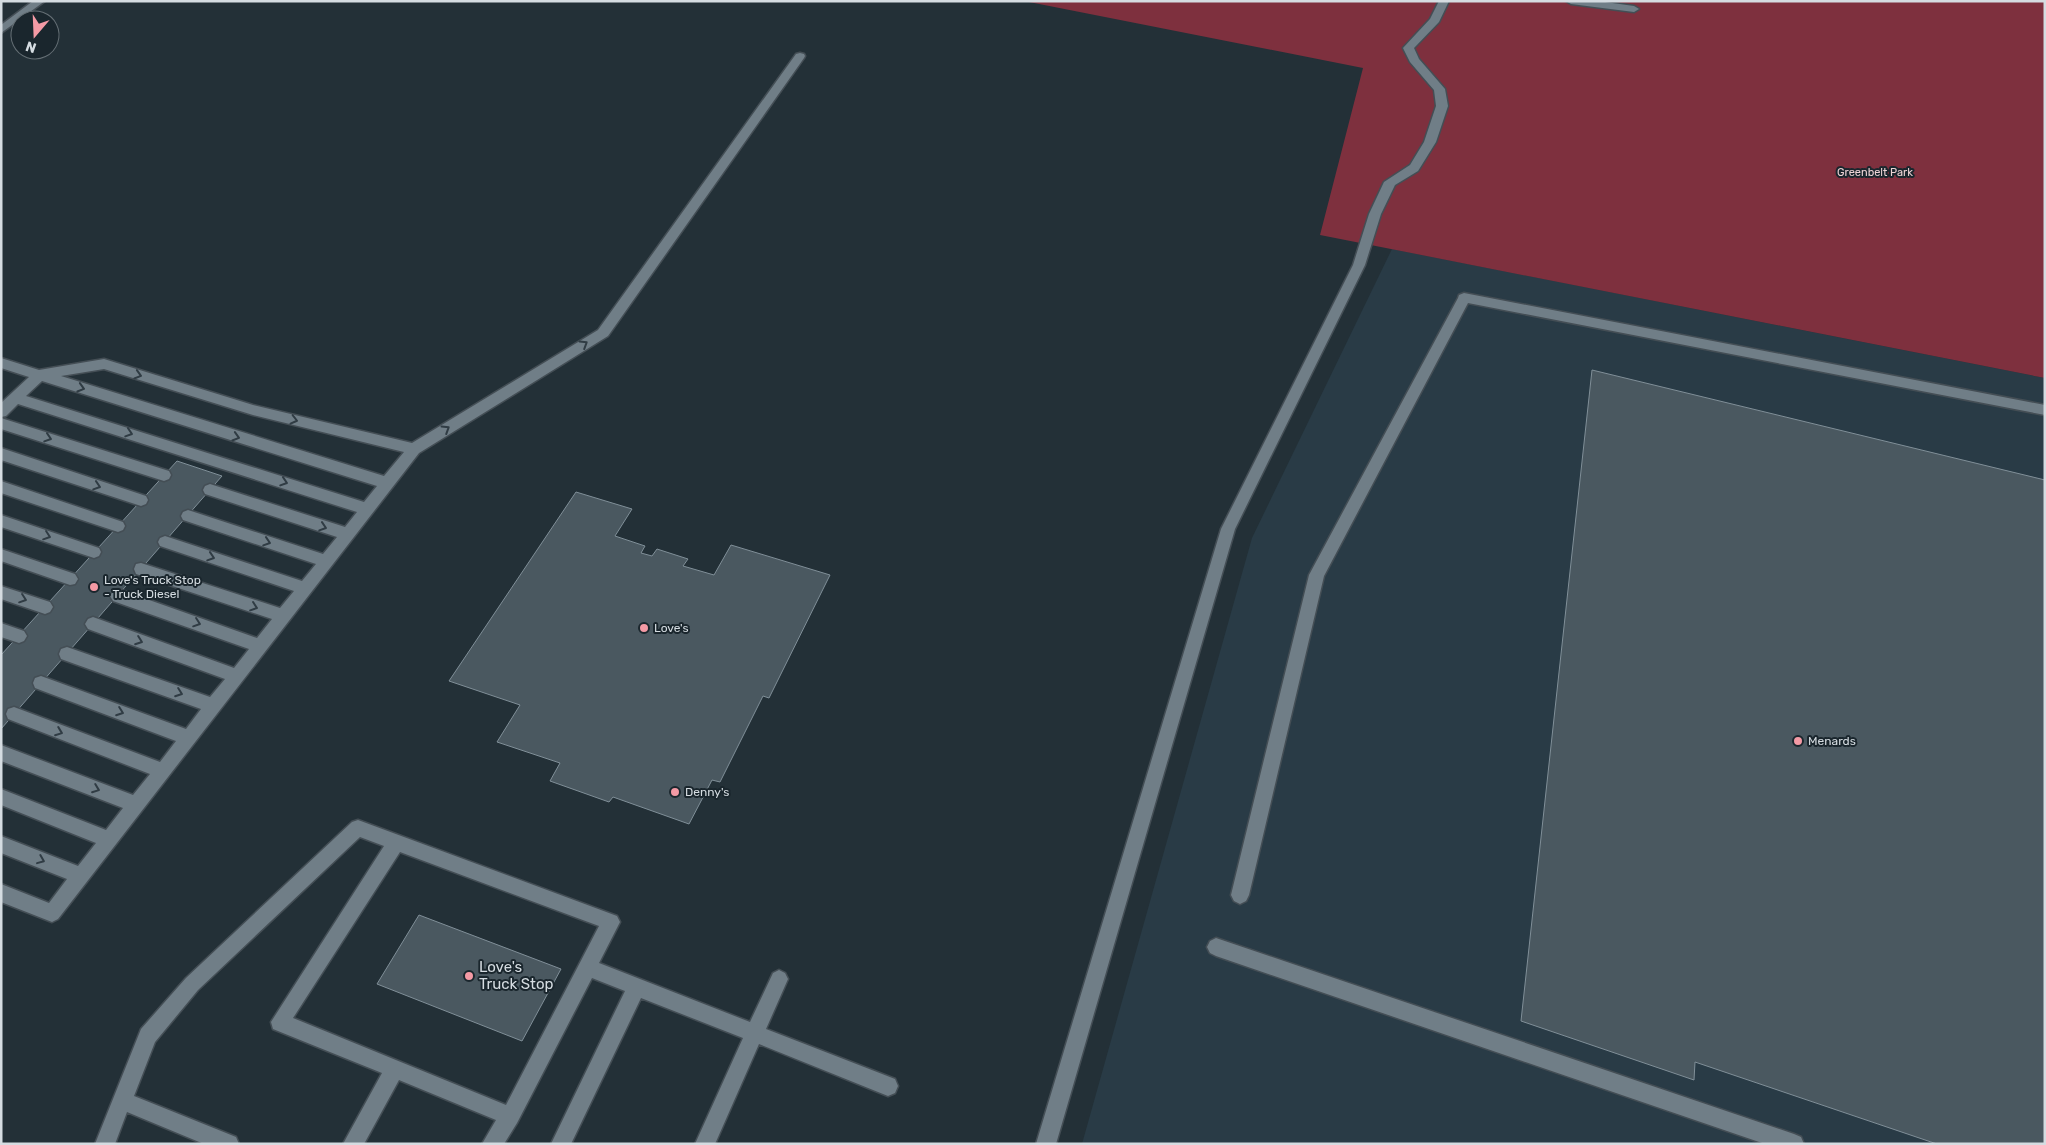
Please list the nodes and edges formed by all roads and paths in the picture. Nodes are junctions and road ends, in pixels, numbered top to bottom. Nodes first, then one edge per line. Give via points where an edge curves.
1 (40, 1) edge
2 (1444, 1) edge
3 (1570, 1) edge
4 (1634, 9) dead end
5 (1, 30) edge
6 (800, 56) dead end
7 (1, 363) edge
8 (39, 376) junction
9 (16, 398) junction
10 (2045, 410) edge
11 (1, 412) edge
12 (1, 423) edge
13 (414, 449) junction
14 (1, 454) edge
15 (164, 475) dead end
16 (387, 483) junction
17 (1, 487) edge
18 (210, 490) dead end
19 (142, 500) dead end
20 (367, 509) junction
21 (188, 516) dead end
22 (1, 521) edge
23 (118, 526) dead end
24 (347, 534) junction
25 (165, 542) dead end
26 (94, 552) dead end
27 (1, 555) edge
28 (326, 561) junction
29 (142, 569) dead end
30 (70, 579) dead end
31 (305, 588) junction
32 (1, 592) edge
33 (118, 596) dead end
34 (45, 607) dead end
35 (283, 616) junction
36 (93, 624) dead end
37 (1, 630) edge
38 (19, 636) dead end
39 (261, 646) junction
40 (67, 654) dead end
41 (237, 676) junction
42 (41, 683) dead end
43 (214, 706) junction
44 (14, 714) dead end
45 (189, 738) junction
46 (1, 753) edge
47 (163, 771) junction
48 (1, 798) edge
49 (136, 805) junction
50 (109, 840) junction
51 (396, 842) junction
52 (1, 844) edge
53 (81, 876) junction
54 (1, 892) edge
55 (1240, 895) dead end
56 (1216, 947) dead end
57 (587, 967) junction
58 (778, 978) dead end
59 (637, 987) junction
60 (753, 1033) junction
61 (396, 1069) junction
62 (888, 1086) dead end
63 (123, 1100) junction
64 (510, 1116) junction
65 (105, 1144) edge
66 (229, 1144) edge
67 (353, 1144) edge
68 (492, 1144) edge
69 (561, 1144) edge
70 (705, 1144) edge
71 (1046, 1144) edge
72 (1794, 1144) edge

1 - 5 lane
2 - 71 lane via 1435,20 1408,48 1439,89 1442,106 1430,142 1414,168 1390,182 1375,214 1360,265 1228,529
3 - 4 lane
13 -> 6 lane via 603,333
7 - 8 lane
8 - 9 lane
8 -> 13 lane via 104,364 253,410
8 -> 16 lane
9 - 11 lane
9 -> 20 lane
10 - 55 lane via 1464,298 1317,575
12 -> 15 lane
13 - 16 lane
14 -> 19 lane
16 - 20 lane
17 - 23 lane
18 -> 24 lane
20 - 24 lane
21 -> 28 lane
22 -> 26 lane
24 - 28 lane
25 -> 31 lane
27 - 30 lane
28 - 31 lane
29 -> 35 lane
31 - 35 lane
32 -> 34 lane
33 -> 39 lane
35 - 39 lane
36 -> 41 lane
37 - 38 lane
39 - 41 lane
40 -> 43 lane
41 - 43 lane
42 -> 45 lane
43 - 45 lane
44 -> 47 lane
45 - 47 lane
46 -> 49 lane
47 - 49 lane
48 - 50 lane
49 - 50 lane
50 - 53 lane
51 - 57 lane via 611,922
51 - 61 lane via 280,1022
51 - 63 lane via 358,828 198,978 148,1036
52 -> 53 lane
53 - 54 lane via 52,913
56 - 72 lane
57 - 59 lane
57 - 64 lane
58 - 60 lane
59 - 60 lane
59 - 69 lane
60 - 62 lane
60 - 70 lane
61 - 64 lane
61 - 67 lane
63 - 65 lane
63 - 66 lane
64 - 68 lane

